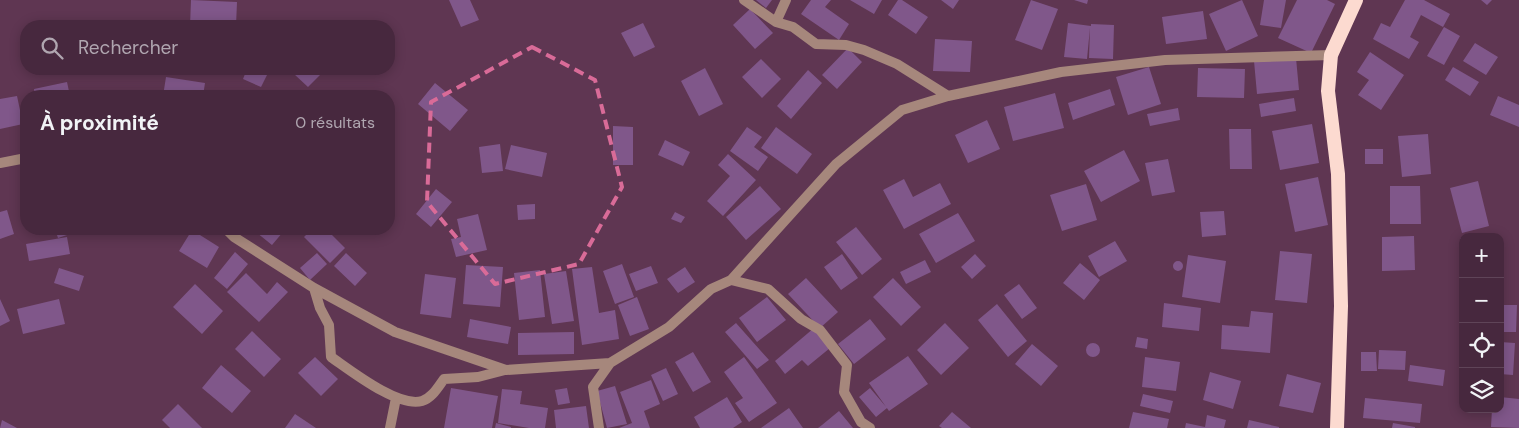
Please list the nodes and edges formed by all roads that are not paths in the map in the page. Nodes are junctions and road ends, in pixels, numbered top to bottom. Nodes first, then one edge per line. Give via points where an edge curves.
1 (744, 0) edge
2 (786, 0) edge
3 (1356, 0) edge
4 (776, 22) junction
5 (1331, 55) junction
6 (948, 96) junction
7 (20, 159) edge
8 (0, 163) edge
9 (232, 235) edge
10 (731, 280) junction
11 (314, 288) junction
12 (610, 363) junction
13 (506, 370) junction
14 (396, 398) junction
15 (390, 428) edge
16 (599, 428) edge
17 (870, 428) edge
18 (1337, 428) edge

1 - 4 street
2 - 4 street
3 - 5 highway
4 - 6 street via 793,27 816,44 846,45 897,64
5 - 6 street via 1165,60 1061,72
5 - 18 highway via 1328,91 1338,174 1341,306
6 - 10 street via 902,110 870,134 836,164
7 - 8 street
9 - 11 street
10 - 12 street via 711,289 669,327
10 - 17 street via 768,289 802,319 820,330 847,365 844,392 861,422
11 - 13 street via 395,332
11 - 14 street via 329,325 331,357
12 - 13 street
12 - 16 street via 593,387
13 - 14 street via 444,380 432,395 420,401
14 - 15 street

